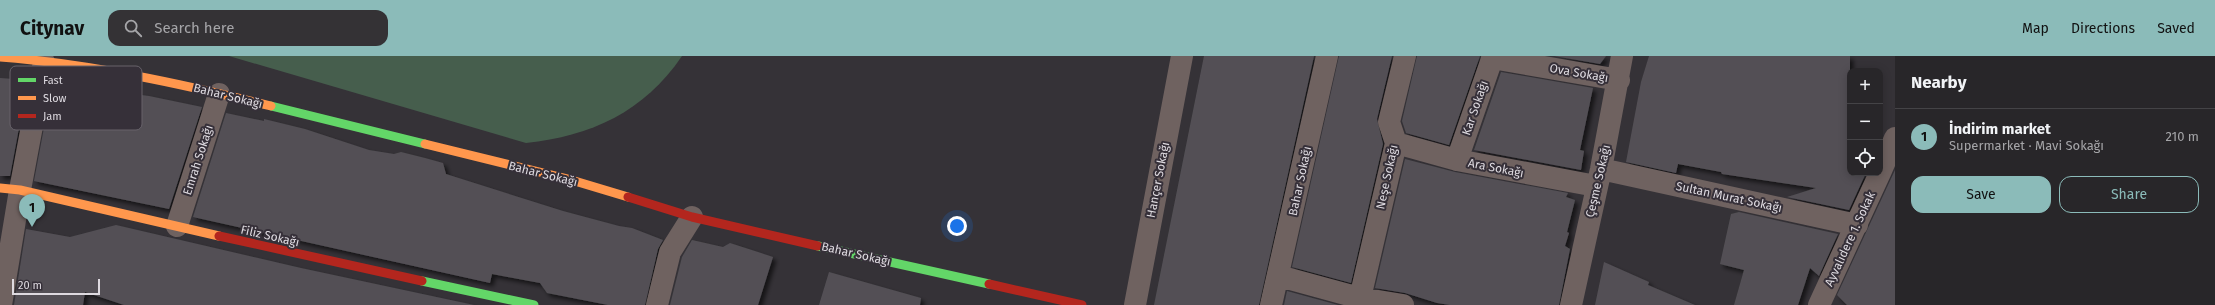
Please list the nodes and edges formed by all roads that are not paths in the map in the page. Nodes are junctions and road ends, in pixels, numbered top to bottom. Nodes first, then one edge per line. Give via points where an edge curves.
1 (1182, 56) edge
2 (1327, 56) edge
3 (1405, 56) edge
4 (1622, 56) edge
5 (0, 57) edge
6 (1493, 57) edge
7 (44, 62) junction
8 (43, 66) edge
9 (70, 66) edge
10 (142, 77) edge
11 (1619, 80) junction
12 (219, 94) junction
13 (26, 130) edge
14 (1895, 138) edge
15 (1396, 143) junction
16 (1457, 160) junction
17 (1883, 166) edge
18 (1879, 176) edge
19 (1599, 177) junction
20 (10, 189) edge
21 (692, 217) junction
22 (1857, 225) junction
23 (176, 226) junction
24 (1279, 276) junction
25 (1360, 298) junction
26 (1, 305) edge
27 (534, 305) edge
28 (657, 305) edge
29 (1082, 305) edge
30 (1135, 305) edge
31 (1271, 305) edge
32 (1403, 305) edge
33 (1571, 305) edge
34 (1819, 305) edge

1 - 30 street, Hançer Sokağı
2 - 24 street, Bahar Sokağı
3 - 15 street, Neşe Sokağı via 1389,122
4 - 11 street, Çeşme Sokağı
5 - 7 street, Bahar Sokağı
6 - 11 street, Ova Sokağı
6 - 16 street, Kar Sokağı
7 - 8 street
7 - 9 street, Bahar Sokağı
10 - 12 street, Bahar Sokağı via 179,83
11 - 19 street, Çeşme Sokağı
12 - 21 street, Bahar Sokağı via 568,179
12 - 23 street, Emrah Sokağı
13 - 20 street
14 - 17 street, Ayvalıdere 1. Sokak
15 - 16 street, Ara Sokağı
15 - 25 street, Neşe Sokağı
16 - 19 street, Ara Sokağı
18 - 22 street, Ayvalıdere 1. Sokak
19 - 22 street, Sultan Murat Sokağı
19 - 33 street, Çeşme Sokağı
20 - 23 street, Filiz Sokağı
20 - 26 street
21 - 28 street via 670,252
21 - 29 street, Bahar Sokağı
22 - 34 street, Ayvalıdere 1. Sokak
23 - 27 street, Filiz Sokağı
24 - 25 street
24 - 31 street, Bahar Sokağı
25 - 32 street

